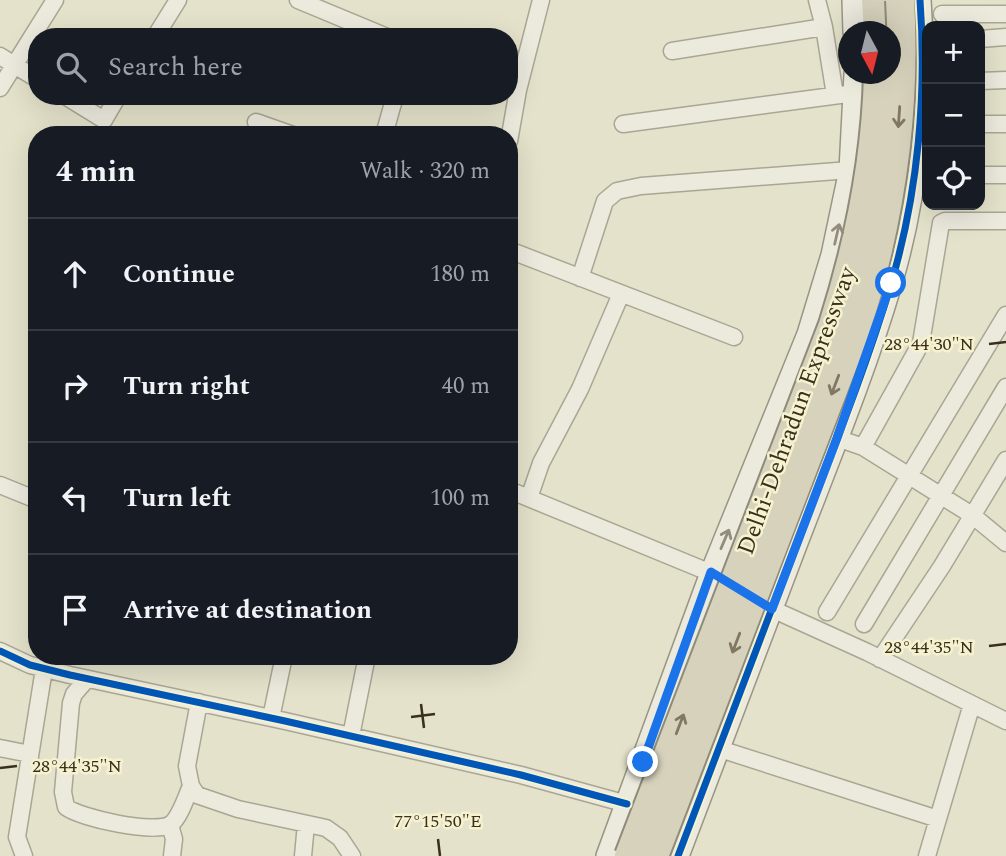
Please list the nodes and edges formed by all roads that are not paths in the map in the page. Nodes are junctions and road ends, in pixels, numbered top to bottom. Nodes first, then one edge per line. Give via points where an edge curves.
1 (55, 0) edge
2 (178, 0) edge
3 (298, 0) edge
4 (541, 0) edge
5 (817, 0) edge
6 (853, 0) edge
7 (876, 0) edge
8 (900, 0) edge
9 (920, 0) edge
10 (942, 13) edge
11 (1006, 14) edge
12 (854, 21) edge
13 (877, 21) edge
14 (824, 27) junction
15 (33, 28) edge
16 (161, 28) edge
17 (365, 28) edge
18 (28, 34) edge
19 (1006, 37) edge
20 (985, 39) edge
21 (672, 51) dead end
22 (7, 61) edge
23 (28, 74) edge
24 (518, 76) edge
25 (1006, 79) edge
26 (985, 81) edge
27 (878, 84) edge
28 (923, 84) edge
29 (848, 87) edge
30 (0, 88) edge
31 (80, 105) edge
32 (113, 105) edge
33 (392, 105) edge
34 (512, 105) edge
35 (256, 122) dead end
36 (623, 124) dead end
37 (985, 124) edge
38 (1006, 124) edge
39 (267, 126) edge
40 (387, 126) edge
41 (510, 126) edge
42 (922, 139) edge
43 (850, 170) junction
44 (985, 175) edge
45 (1006, 175) edge
46 (1006, 221) edge
47 (518, 254) edge
48 (580, 278) junction
49 (621, 294) junction
50 (1006, 316) edge
51 (734, 337) dead end
52 (1006, 387) edge
53 (837, 438) junction
54 (863, 447) junction
55 (1006, 460) edge
56 (909, 475) junction
57 (0, 485) edge
58 (518, 494) edge
59 (940, 495) junction
60 (28, 496) edge
61 (528, 498) junction
62 (972, 515) junction
63 (1006, 544) edge
64 (711, 572) junction
65 (772, 609) junction
66 (827, 612) dead end
67 (864, 624) dead end
68 (0, 650) edge
69 (880, 659) junction
70 (28, 664) edge
71 (30, 665) edge
72 (282, 665) edge
73 (365, 665) edge
74 (44, 669) junction
75 (87, 679) junction
76 (199, 702) junction
77 (972, 704) junction
78 (271, 718) junction
79 (1006, 721) edge
80 (351, 736) junction
81 (0, 748) edge
82 (720, 749) junction
83 (30, 754) junction
84 (191, 786) junction
85 (627, 804) junction
86 (938, 819) junction
87 (306, 824) junction
88 (170, 825) junction
89 (24, 856) edge
90 (172, 856) edge
91 (303, 856) edge
92 (352, 856) edge
93 (607, 856) edge
94 (629, 856) edge
95 (654, 856) edge
96 (678, 856) edge
97 (927, 856) edge

1 - 15 street
2 - 16 street
3 - 17 street
4 - 24 street
5 - 14 street
6 - 12 street
7 - 13 highway
8 -> 95 highway, Delhi-Dehradun Expressway, bridge via 898,136 887,214 868,293
9 - 28 street
10 - 11 street
14 - 21 street
14 - 29 street
18 - 22 street
19 - 20 street
22 - 23 street
22 - 30 street
25 - 26 street
94 -> 27 highway, Delhi-Dehradun Expressway, bridge via 836,316 864,209
29 - 36 street
29 - 43 street
31 - 32 street via 104,120
33 - 40 street
34 - 41 street
35 - 39 street
37 - 38 street
42 - 53 street via 891,283
43 - 48 street via 617,191 605,201
64 -> 43 street via 808,334 832,255
44 - 45 street
46 - 54 street via 941,223 921,343
47 - 48 street
48 - 49 street
49 - 51 street
49 - 61 street
50 - 56 street
52 - 59 street
53 - 54 street
53 - 65 street
54 - 56 street
55 - 62 street
56 - 59 street
56 - 66 street
57 - 60 street
58 - 61 street
59 - 62 street
59 - 67 street
61 - 64 street
62 - 63 street
62 - 69 street
64 - 65 street
64 - 85 street
65 - 69 street
65 - 82 street
68 - 70 street
69 - 77 street
71 - 74 street
72 - 78 street
73 - 80 street
74 - 75 street
74 - 83 street
75 - 76 street
75 - 88 street via 71,704 63,792 66,807 93,818 144,827
76 - 78 street
76 - 84 street via 187,766
77 - 79 street
77 - 86 street
78 - 80 street
80 - 85 street
81 - 83 street
82 - 86 street
82 - 96 street
83 - 89 street via 17,837
84 - 87 street via 210,801
84 - 88 street
85 - 93 street
86 - 97 street
87 - 91 street
87 - 92 street via 334,833
88 - 90 street

